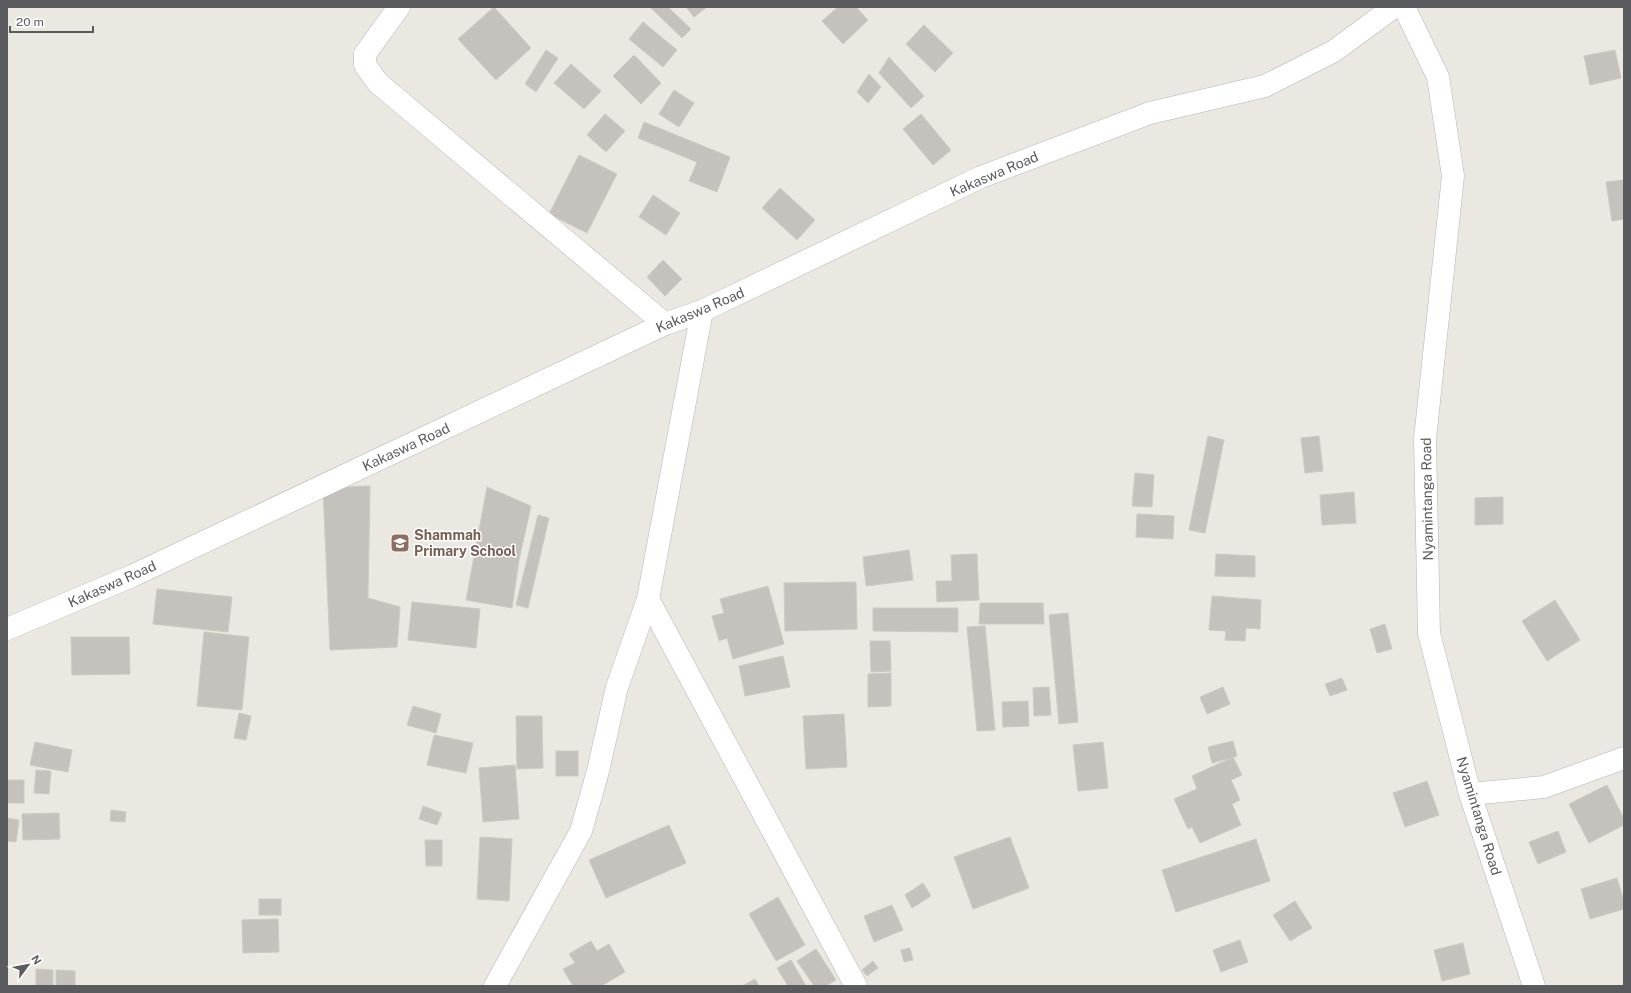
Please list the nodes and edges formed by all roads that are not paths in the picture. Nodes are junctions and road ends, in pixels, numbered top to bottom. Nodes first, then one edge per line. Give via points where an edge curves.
1 (399, 7) edge
2 (1394, 7) edge
3 (1404, 7) edge
4 (702, 311) junction
5 (666, 324) junction
6 (648, 599) junction
7 (7, 629) edge
8 (1624, 758) edge
9 (1470, 794) junction
10 (495, 986) edge
11 (856, 986) edge
12 (1534, 986) edge

1 - 5 street via 366,54 364,66 378,83
2 - 4 street, Kakaswa Road via 1334,51 1266,86 1150,114 981,177
3 - 9 street, Nyamintanga Road via 1438,77 1453,176 1425,439 1429,633
4 - 5 street, Kakaswa Road
4 - 6 street
5 - 7 street, Kakaswa Road via 132,576
6 - 10 street via 617,687 581,831
6 - 11 street
8 - 9 street via 1544,787
9 - 12 street, Nyamintanga Road

